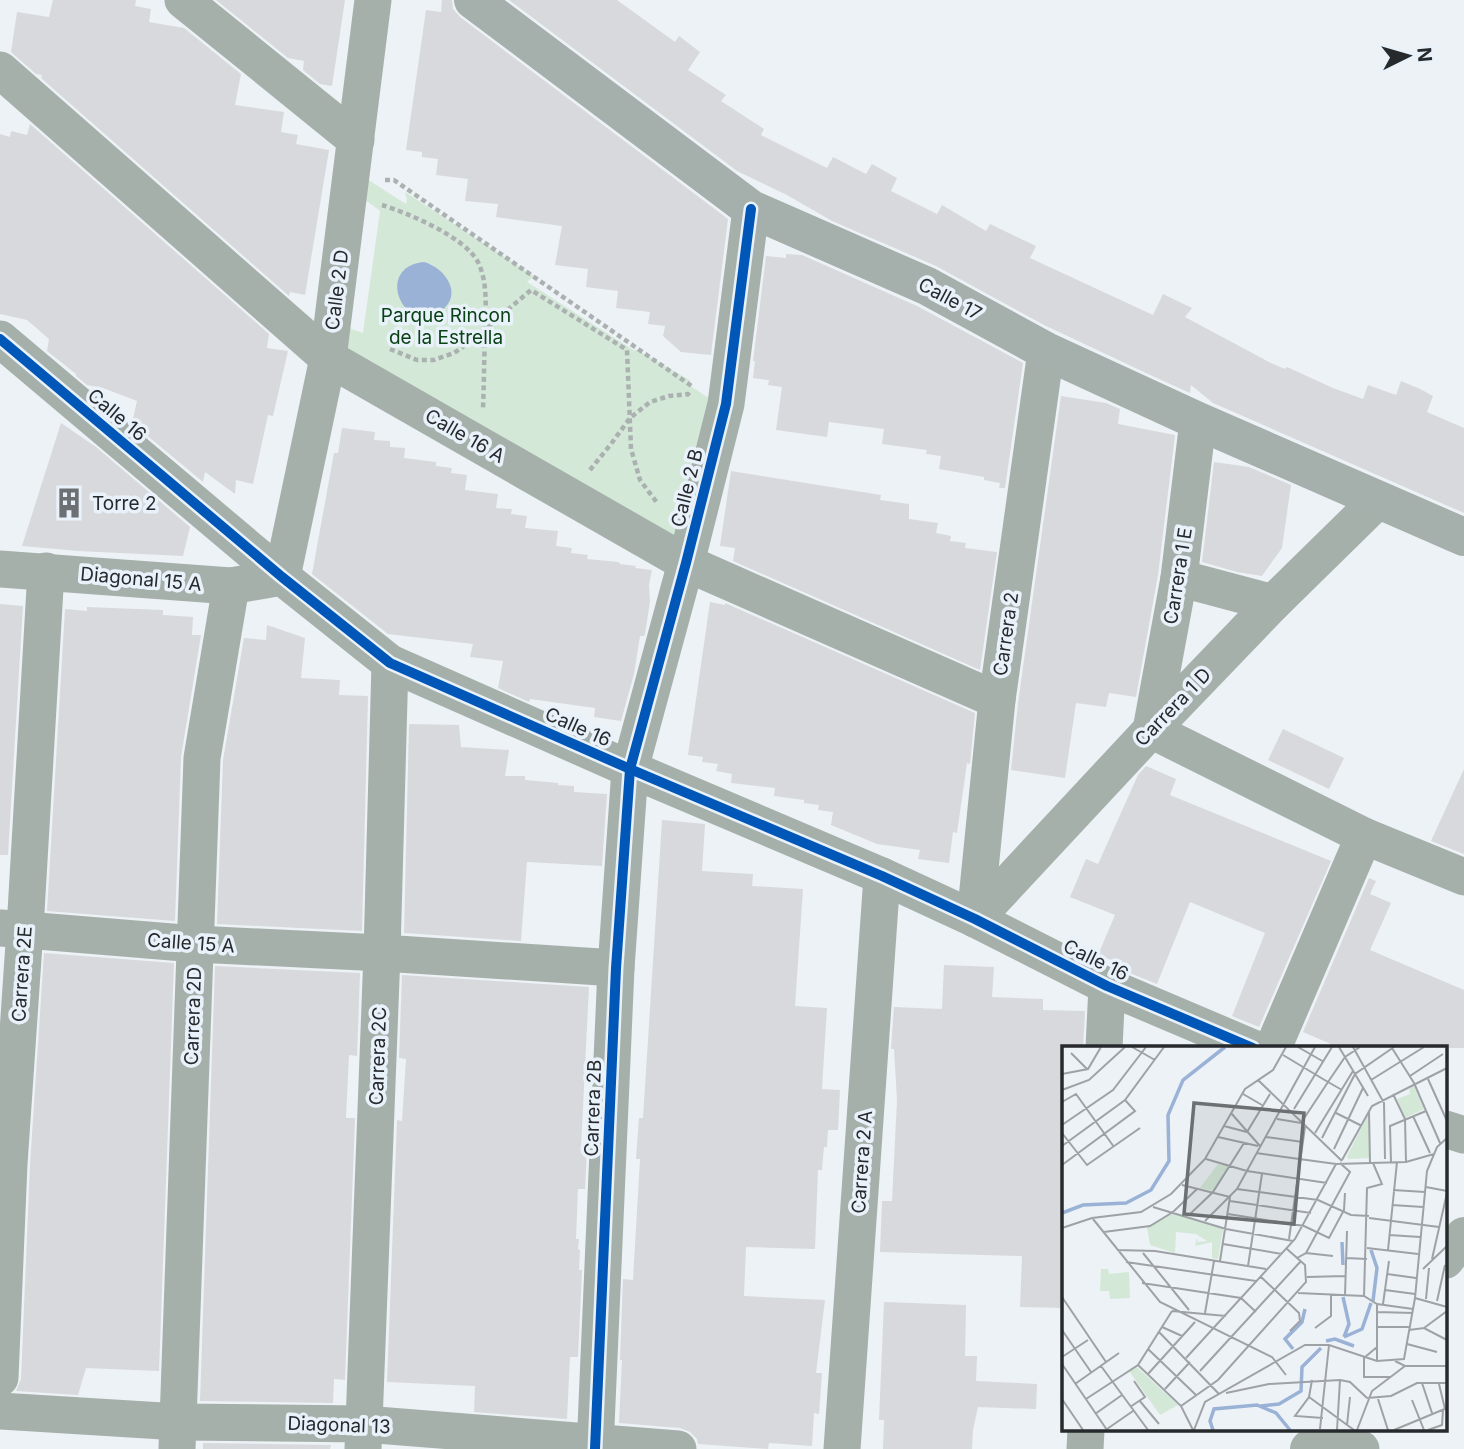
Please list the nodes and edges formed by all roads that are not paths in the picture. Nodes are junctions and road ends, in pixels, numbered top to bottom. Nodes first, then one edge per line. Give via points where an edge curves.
1 (183, 0) edge
2 (373, 0) edge
3 (473, 0) edge
4 (0, 70) edge
5 (356, 140) junction
6 (751, 209) junction
7 (0, 339) edge
8 (1046, 351) junction
9 (328, 358) junction
10 (1198, 421) junction
11 (1378, 500) junction
12 (1464, 537) edge
13 (686, 563) junction
14 (0, 569) edge
15 (46, 571) junction
16 (282, 577) junction
17 (1179, 578) junction
18 (231, 586) junction
19 (1273, 603) junction
20 (390, 663) junction
21 (997, 699) junction
22 (1151, 730) junction
23 (630, 769) junction
24 (1364, 836) junction
25 (882, 876) junction
26 (1464, 877) edge
27 (975, 919) junction
28 (13, 929) edge
29 (196, 944) junction
30 (382, 953) junction
31 (616, 968) junction
32 (1107, 986) junction
33 (1104, 1046) edge
34 (1248, 1046) edge
35 (1274, 1046) edge
36 (1446, 1129) edge
37 (1464, 1135) edge
38 (1464, 1236) edge
39 (1446, 1259) edge
40 (0, 1378) edge
41 (0, 1411) edge
42 (178, 1435) edge
43 (1323, 1435) edge
44 (364, 1437) edge
45 (596, 1445) edge
46 (678, 1449) edge
47 (842, 1449) edge
48 (1361, 1449) edge

1 - 5 street
2 - 5 street, Calle 2 D
3 - 6 main road, Calle 17
4 - 9 street, Calle 16 A
5 - 9 street, Calle 2 D
6 - 8 main road, Calle 17 via 928,286
6 - 13 street, Calle 2 B via 726,404
7 - 16 street, Calle 16
8 - 10 main road, Calle 17
8 - 21 street, Carrera 2
9 - 13 street, Calle 16 A
9 - 16 street, Calle 2 D
10 - 11 main road, Calle 17
10 - 17 street, Carrera 1 E
11 - 12 main road, Calle 17
11 - 19 street, Carrera 1 D
13 - 21 street, Calle 16 A
13 - 23 street, Calle 2 B
14 - 15 street, Diagonal 15 A
15 - 18 street, Diagonal 15 A
15 - 28 street, Carrera 2E
16 - 18 street, Diagonal 15 A
16 - 20 street, Calle 16
17 - 19 street
17 - 22 street, Carrera 1 E
18 - 29 street, Carrera 2D via 202,758
19 - 22 street, Carrera 1 D
20 - 23 street, Calle 16
20 - 30 street, Carrera 2C
21 - 27 street, Carrera 2
22 - 24 street
22 - 27 street, Carrera 1 D
23 - 25 street, Calle 16
23 - 31 street, Carrera 2B
24 - 26 street
24 - 35 street
25 - 27 street, Calle 16
25 - 47 street, Carrera 2 A
27 - 32 street, Calle 16
28 - 29 street, Calle 15 A
28 - 40 street, Carrera 2E
29 - 30 street, Calle 15 A
29 - 42 street, Carrera 2D
30 - 31 street, Calle 15 A
30 - 44 street, Carrera 2C
31 - 45 street, Carrera 2B
32 - 33 street
32 - 34 street, Calle 16
36 - 37 street
38 - 39 street
41 - 42 street, Diagonal 13
42 - 44 street, Diagonal 13
43 - 48 street
44 - 45 street, Diagonal 13
45 - 46 street, Diagonal 13

